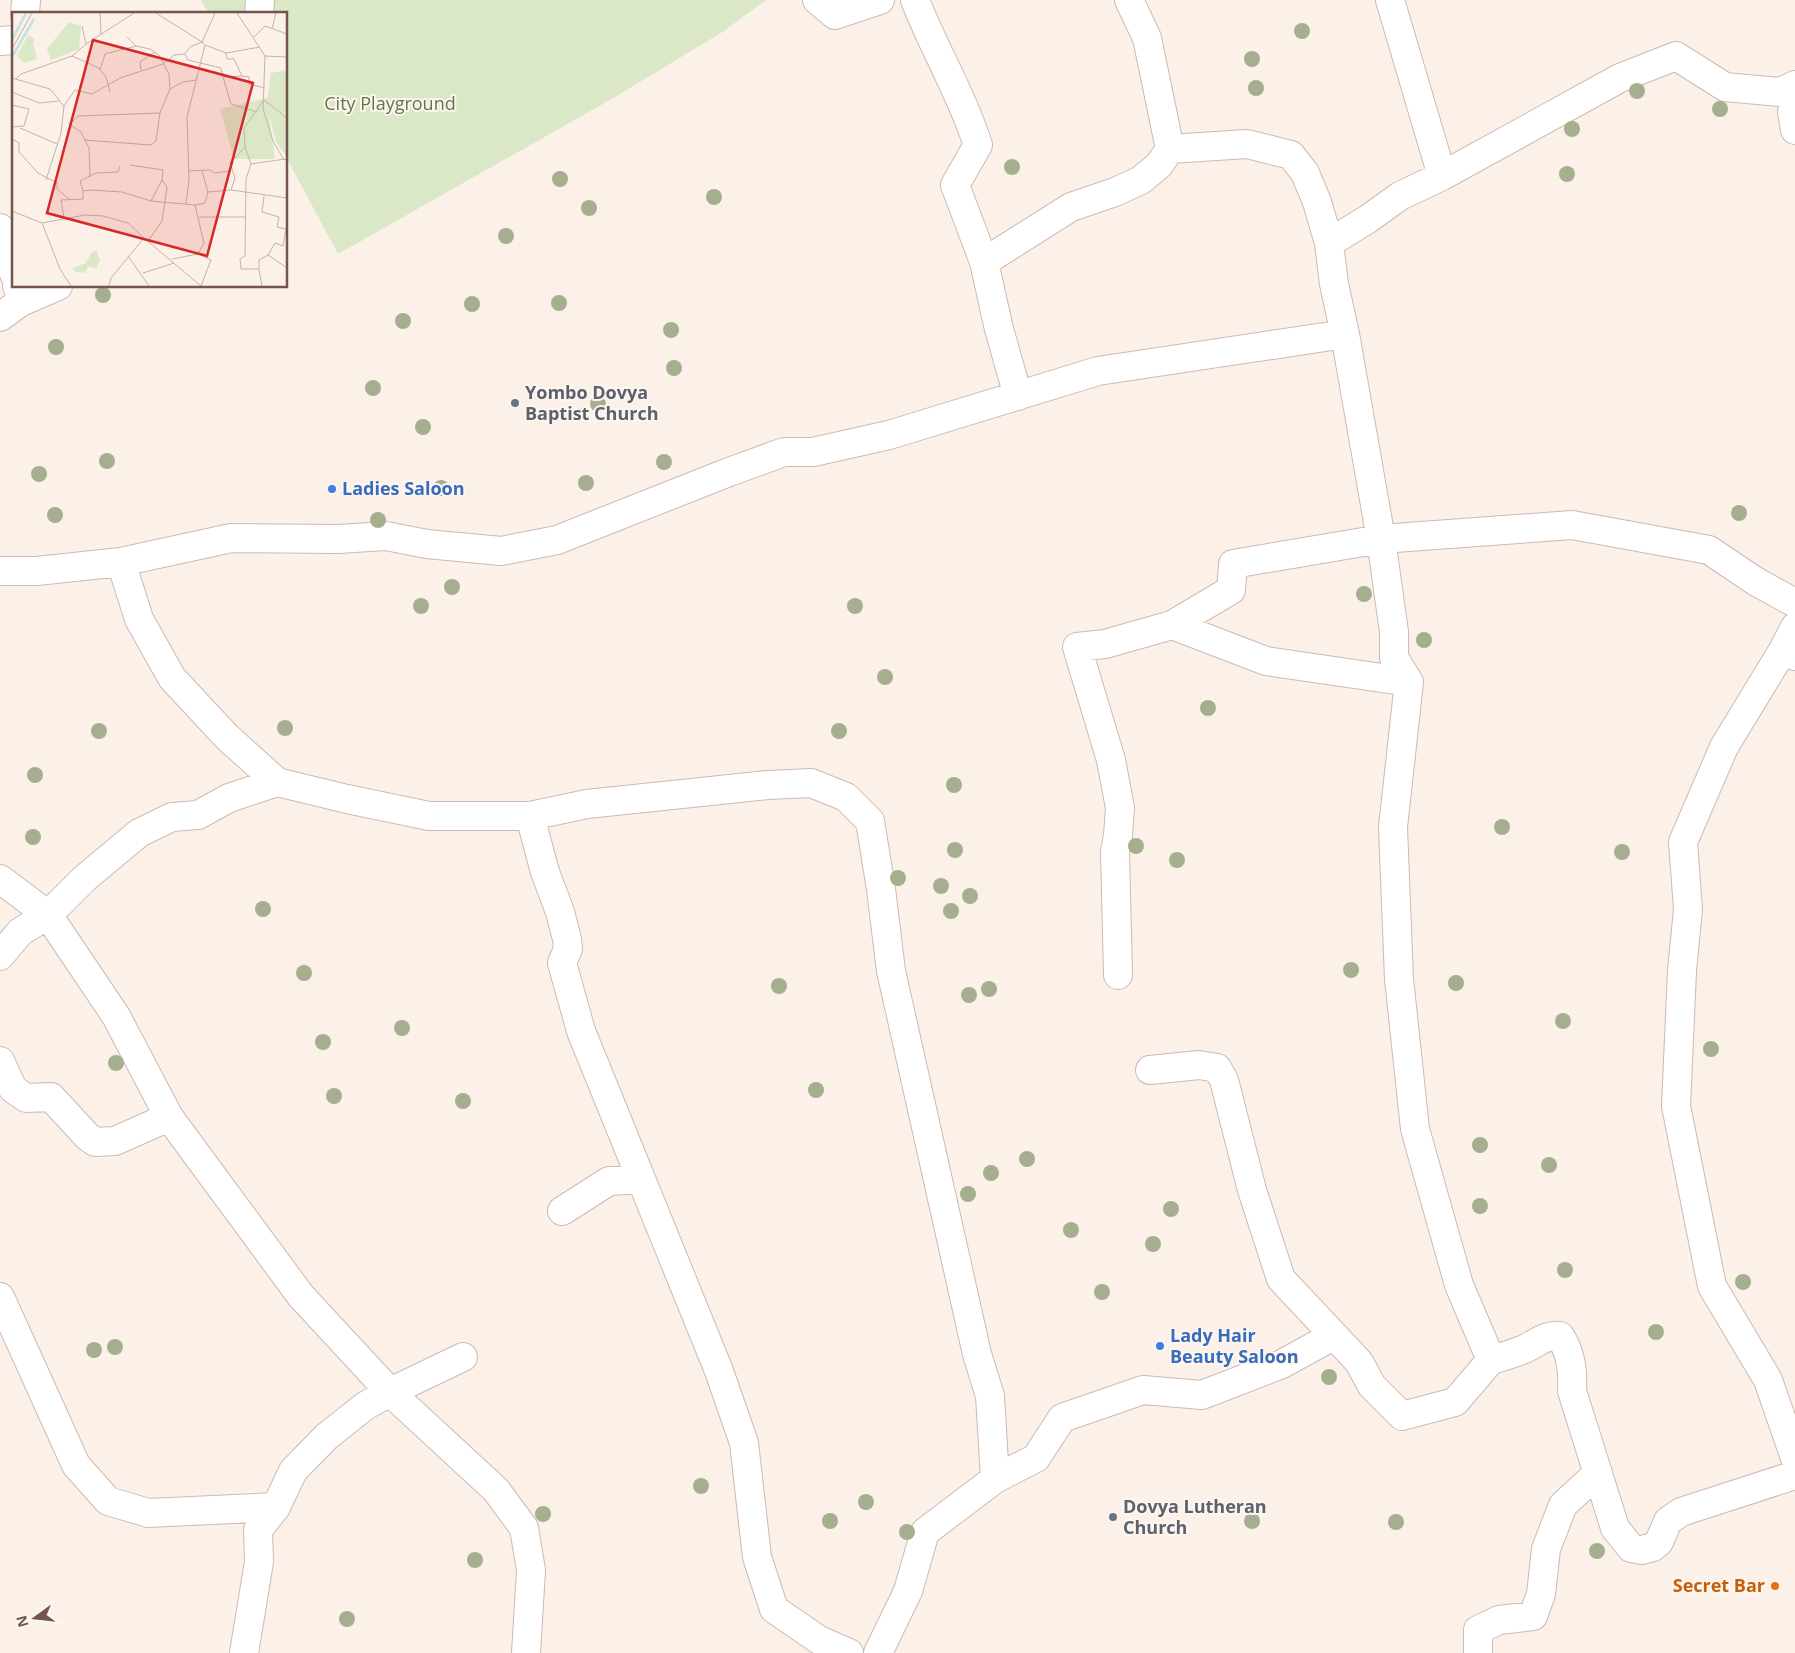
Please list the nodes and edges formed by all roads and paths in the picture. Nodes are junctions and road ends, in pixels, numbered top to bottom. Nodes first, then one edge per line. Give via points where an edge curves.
1 (817, 0) edge
2 (880, 0) edge
3 (915, 0) edge
4 (1130, 0) edge
5 (1390, 0) edge
6 (1795, 85) edge
7 (1795, 100) edge
8 (1795, 130) edge
9 (1170, 148) junction
10 (1442, 176) junction
11 (0, 228) edge
12 (1329, 243) junction
13 (984, 262) junction
14 (12, 267) edge
15 (52, 288) edge
16 (13, 302) edge
17 (1346, 334) junction
18 (1018, 396) junction
19 (1381, 539) junction
20 (121, 562) junction
21 (0, 571) edge
22 (1795, 603) edge
23 (1172, 625) junction
24 (1791, 644) edge
25 (1409, 682) junction
26 (277, 782) junction
27 (530, 816) junction
28 (0, 879) edge
29 (48, 915) junction
30 (0, 956) edge
31 (1118, 976) dead end
32 (0, 1061) edge
33 (1150, 1070) dead end
34 (169, 1117) junction
35 (641, 1179) junction
36 (562, 1211) dead end
37 (0, 1297) edge
38 (1333, 1336) junction
39 (463, 1357) dead end
40 (1491, 1360) junction
41 (390, 1392) junction
42 (1795, 1458) edge
43 (1598, 1473) junction
44 (1795, 1475) edge
45 (995, 1479) junction
46 (276, 1507) junction
47 (244, 1653) edge
48 (526, 1653) edge
49 (849, 1653) edge
50 (878, 1653) edge
51 (1478, 1653) edge

1 - 2 street via 835,16
3 - 13 street via 970,120 978,145 955,185
4 - 9 street via 1146,38
5 - 10 street
6 - 10 street via 1780,92 1725,87 1676,56 1620,78
7 - 8 street via 1792,112
9 - 12 street via 1246,144 1290,155 1305,173
9 - 13 street via 1158,165 1141,180 1071,207
10 - 12 street via 1400,196
11 - 14 street
12 - 17 street via 1334,284
13 - 18 street
15 - 16 street
17 - 18 street via 1098,371
17 - 19 street
18 - 20 street via 889,435 813,452 784,452 557,540 501,551 428,544 386,536 231,538
19 - 22 street via 1572,525 1709,550
19 - 23 street via 1233,564 1231,590
19 - 25 street via 1394,632 1394,658
20 - 21 street via 37,571
20 - 26 street via 138,619 172,678 227,737
23 - 25 street via 1266,661
23 - 31 street via 1105,644 1077,647 1111,760 1120,808 1115,852
24 - 42 street via 1724,747 1683,842 1688,909 1676,1106 1712,1286 1768,1380
25 - 40 street via 1393,828 1399,979 1415,1129 1458,1285
26 - 27 street via 429,816
26 - 29 street via 229,798 198,815 172,817 139,833 85,878
27 - 35 street via 544,872 567,939 568,949 562,963 579,1022
27 - 45 street via 596,803 811,783 846,797 870,821 891,971 977,1354 990,1396
28 - 29 street
29 - 30 street via 20,932
29 - 34 street via 116,1016
32 - 34 street via 13,1089 26,1098 51,1097 95,1142 115,1141
33 - 38 street via 1199,1065 1216,1068 1224,1080 1252,1190 1281,1278
34 - 41 street via 301,1296
35 - 36 street via 609,1181
35 - 49 street via 719,1371 744,1443 758,1557 774,1610 819,1640
37 - 46 street via 76,1466 108,1501 148,1514
38 - 40 street via 1359,1362 1372,1386 1402,1416 1455,1402
38 - 45 street via 1282,1364 1202,1395 1143,1390 1062,1418 1036,1458
39 - 41 street
40 - 43 street via 1524,1350 1545,1338 1560,1336 1569,1356 1573,1372 1572,1391
41 - 46 street via 365,1406 293,1471
41 - 48 street via 496,1490 524,1528 531,1570
43 - 44 street via 1615,1528 1631,1548 1642,1550 1659,1542 1668,1521 1680,1512
43 - 51 street via 1563,1504 1546,1549 1541,1594 1533,1616 1499,1620 1478,1630
45 - 50 street via 925,1532 908,1591
46 - 47 street via 258,1530 260,1562

